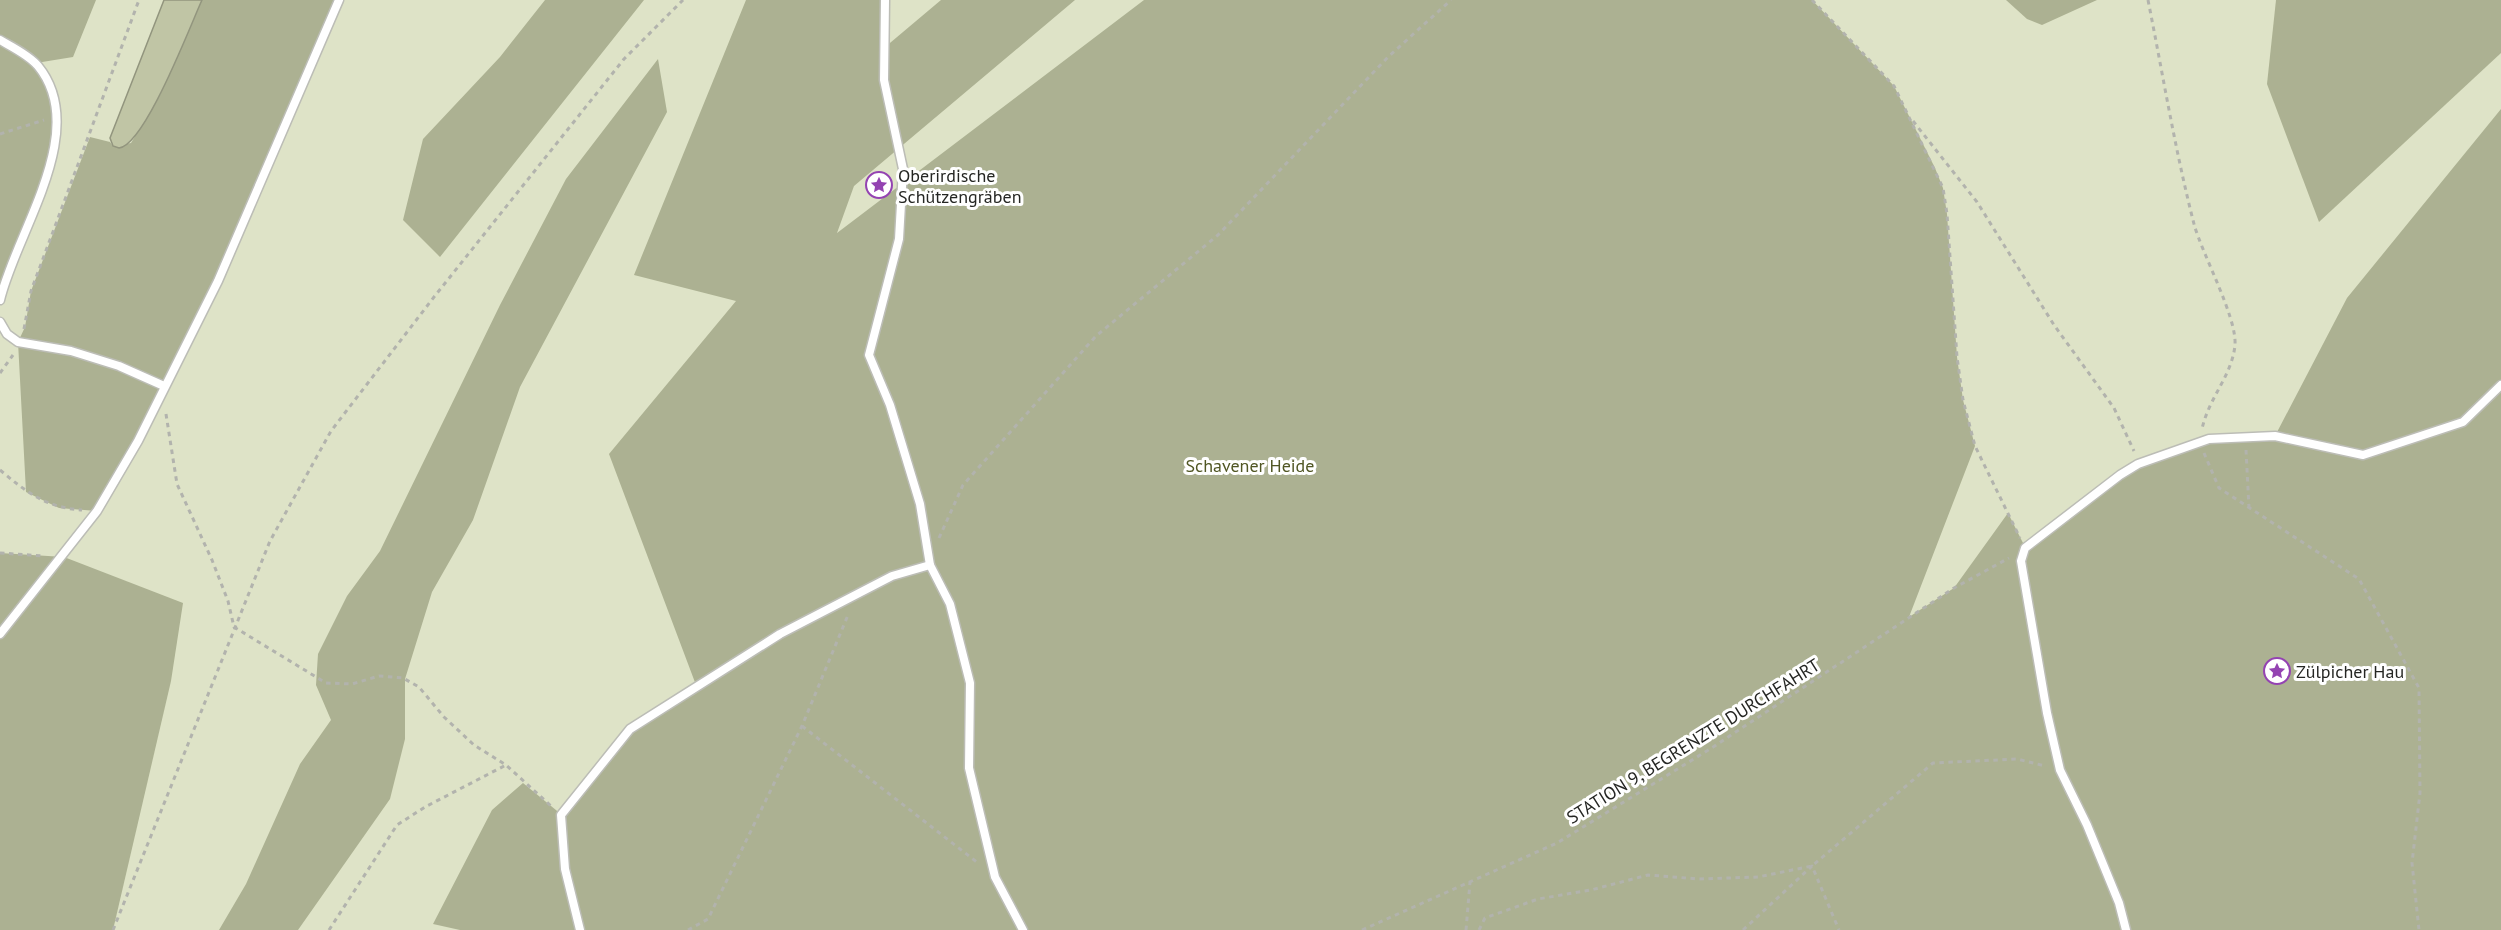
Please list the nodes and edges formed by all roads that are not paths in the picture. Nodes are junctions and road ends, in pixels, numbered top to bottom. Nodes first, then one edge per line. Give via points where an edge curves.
1 (339, 0) edge
2 (885, 0) edge
3 (0, 40) edge
4 (0, 300) edge
5 (0, 322) edge
6 (2501, 385) edge
7 (164, 386) junction
8 (930, 565) junction
9 (0, 634) edge
10 (580, 930) edge
11 (1023, 930) edge
12 (2126, 930) edge

1 - 7 lane via 218,281
2 - 8 lane via 884,80 903,170 899,239 869,355 890,405 920,504
3 - 4 lane via 36,63 55,95 57,116 45,180
5 - 7 lane via 18,342 71,351
6 - 12 lane via 2463,422 2363,456 2275,436 2200,442 2138,464 2025,548 2021,561 2046,713 2060,770 2095,844
7 - 9 lane via 98,511
8 - 10 lane via 892,576 780,634 630,729 561,815 564,869
8 - 11 lane via 950,604 970,683 969,768 995,877

